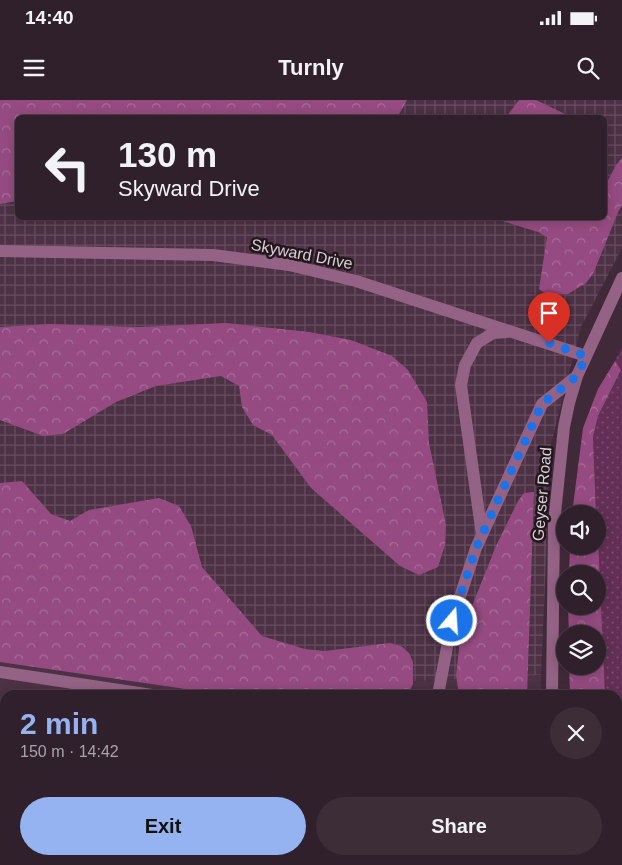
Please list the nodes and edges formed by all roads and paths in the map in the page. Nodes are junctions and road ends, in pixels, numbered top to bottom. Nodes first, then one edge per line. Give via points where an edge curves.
1 (0, 251) edge
2 (622, 278) edge
3 (511, 331) junction
4 (586, 356) junction
5 (577, 376) junction
6 (482, 535) junction
7 (0, 672) edge
8 (119, 690) edge
9 (439, 690) edge
10 (552, 690) edge

1 - 3 street, Skyward Drive via 213,255 289,265 356,281
2 - 4 street, Geyser Road
3 - 4 street, Skyward Drive
3 - 6 street via 493,333 477,343 465,365 461,385
4 - 5 street, Geyser Road
5 - 6 street via 542,404
5 - 10 street, Geyser Road via 564,427 554,523
6 - 9 street via 452,621
7 - 8 street

